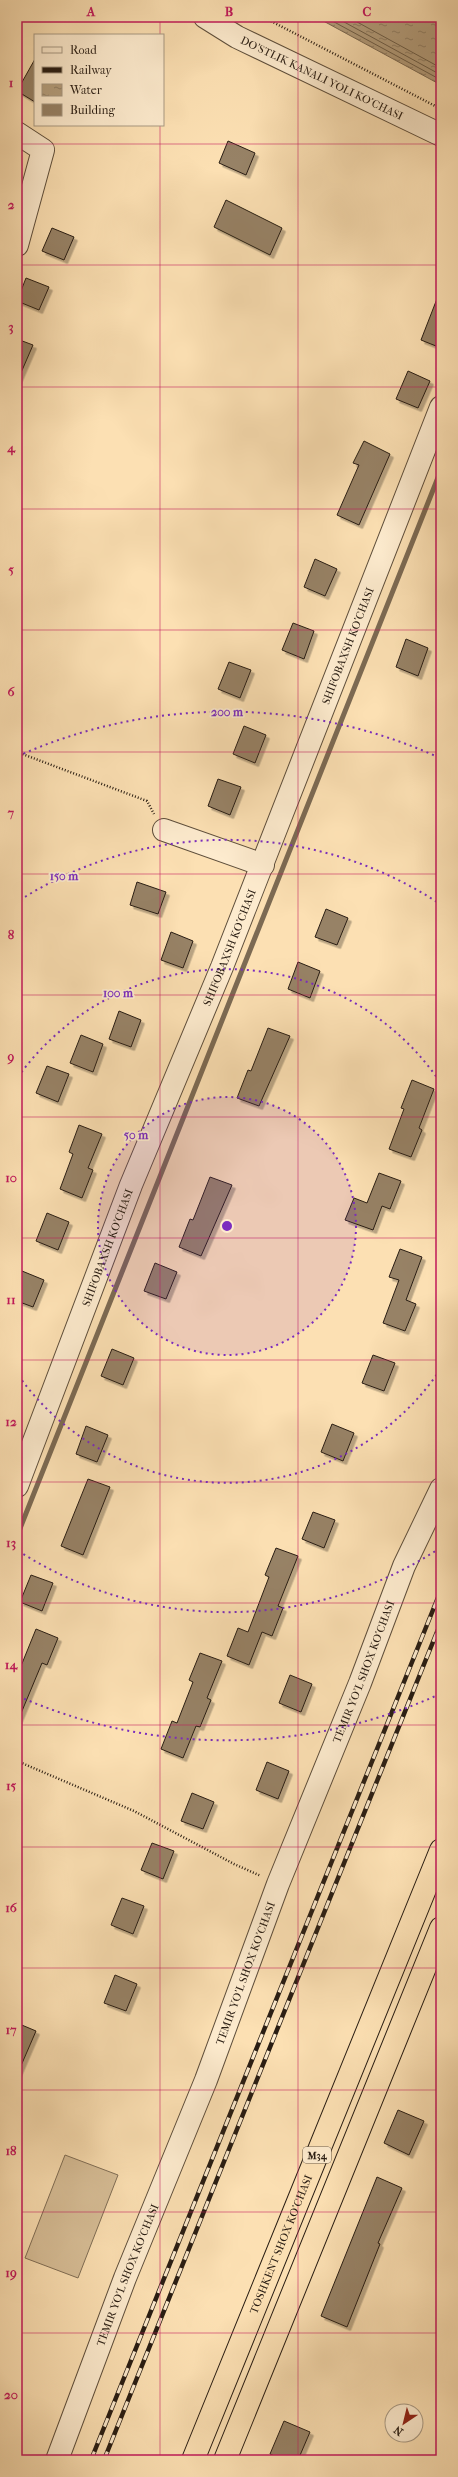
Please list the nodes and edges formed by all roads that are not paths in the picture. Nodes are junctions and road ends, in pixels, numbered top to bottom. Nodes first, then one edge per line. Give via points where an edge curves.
1 (205, 17) edge
2 (17, 134) edge
3 (441, 135) edge
4 (17, 244) edge
5 (441, 407) edge
6 (164, 830) road end
7 (263, 865) junction
8 (17, 1486) edge
9 (441, 1489) edge
10 (441, 1850) edge
11 (441, 1928) edge
12 (56, 2460) edge
13 (193, 2460) edge
14 (224, 2460) edge

1 - 3 street, DO'STLIK KANALI YOLI KO'CHASI via 237,37
2 - 4 street via 43,150
5 - 7 street, SHIFOBAXSH KO'CHASI
6 - 7 street
7 - 8 street, SHIFOBAXSH KO'CHASI via 131,1185
9 - 12 street, TEMIR YO'L SHOX KO'CHASI via 404,1566 360,1684 278,1884 206,2080 125,2278
10 - 13 highway, TOSHKENT SHOX KO'CHASI / M34
11 - 14 highway, M34

